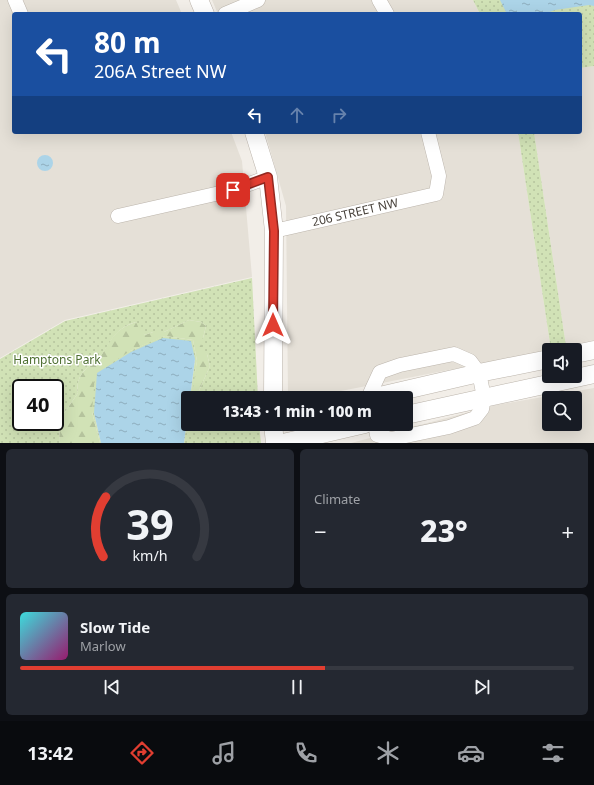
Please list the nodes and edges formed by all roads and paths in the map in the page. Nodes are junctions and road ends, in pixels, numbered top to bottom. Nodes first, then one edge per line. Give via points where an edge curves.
1 (15, 0) edge
2 (199, 0) edge
3 (258, 0) edge
4 (379, 0) edge
5 (21, 12) edge
6 (204, 12) edge
7 (230, 12) edge
8 (386, 12) edge
9 (255, 134) edge
10 (429, 134) edge
11 (268, 177) junction
12 (118, 216) dead end
13 (274, 231) junction
14 (594, 350) edge
15 (582, 353) edge
16 (542, 361) edge
17 (479, 373) junction
18 (594, 374) edge
19 (273, 391) edge
20 (372, 391) edge
21 (400, 391) edge
22 (484, 397) junction
23 (413, 413) edge
24 (274, 431) edge
25 (335, 431) edge
26 (376, 431) edge
27 (275, 443) edge
28 (283, 443) edge

1 - 5 street
2 - 6 street
3 - 7 street
4 - 8 street
9 - 11 street
10 - 13 street, 206 STREET NW via 440,176 436,194
11 - 12 street via 233,190
11 - 13 street
13 - 19 street
14 - 15 street
16 - 17 street
17 - 20 street via 470,361 454,354 400,365 380,372
17 - 21 street
17 - 22 street
18 - 22 street
22 - 23 street
22 - 26 street via 482,409 475,418 449,427 391,439 377,435
24 - 27 street
25 - 28 street

